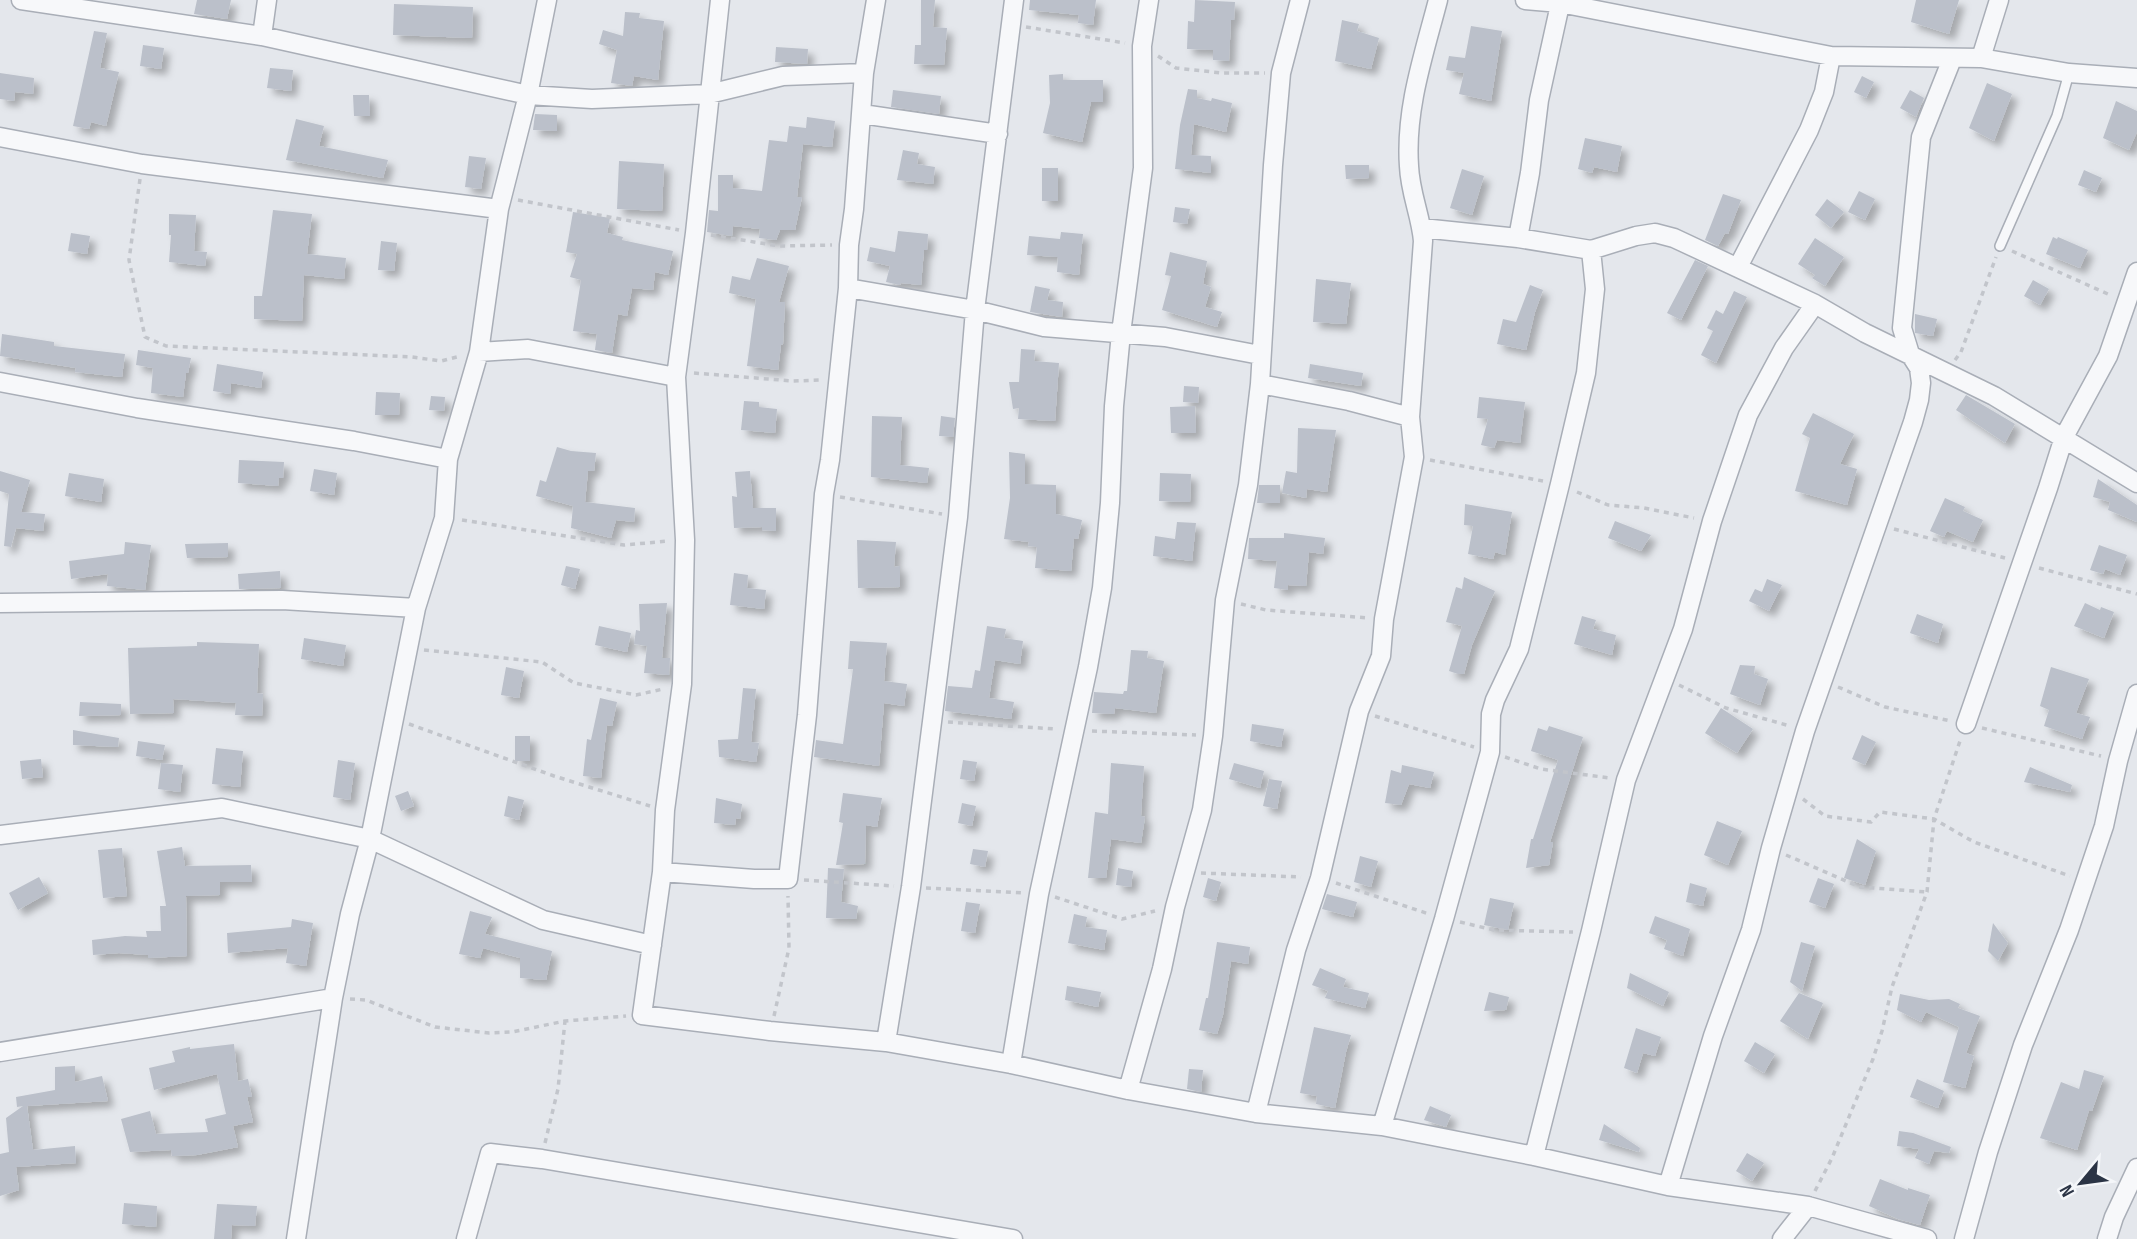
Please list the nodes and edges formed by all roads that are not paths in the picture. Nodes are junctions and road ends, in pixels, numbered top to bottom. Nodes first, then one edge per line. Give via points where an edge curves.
1 (21, 0) edge
2 (267, 0) edge
3 (547, 0) edge
4 (720, 0) edge
5 (876, 0) edge
6 (1014, 0) edge
7 (1149, 0) edge
8 (1300, 0) edge
9 (1438, 0) edge
10 (1525, 0) edge
11 (1999, 0) edge
12 (1560, 2) edge
13 (262, 36) junction
14 (1831, 56) junction
15 (1981, 58) junction
16 (1952, 59) junction
17 (864, 73) junction
18 (2068, 73) junction
19 (2137, 78) edge
20 (709, 94) junction
21 (528, 95) junction
22 (863, 114) junction
23 (998, 134) junction
24 (0, 137) edge
25 (501, 203) junction
26 (1422, 228) junction
27 (1518, 238) junction
28 (2000, 246) road end
29 (1591, 250) junction
30 (1738, 267) junction
31 (2137, 272) edge
32 (848, 288) junction
33 (1815, 304) junction
34 (975, 310) junction
35 (1121, 333) junction
36 (479, 352) junction
37 (1910, 354) junction
38 (1260, 355) junction
39 (676, 377) junction
40 (0, 382) edge
41 (1260, 384) junction
42 (1410, 417) junction
43 (2064, 437) junction
44 (448, 459) junction
45 (2137, 483) edge
46 (0, 603) edge
47 (416, 608) junction
48 (2137, 694) edge
49 (1966, 724) road end
50 (0, 835) edge
51 (370, 839) junction
52 (662, 872) junction
53 (652, 945) junction
54 (333, 998) junction
55 (886, 1042) junction
56 (0, 1052) edge
57 (1011, 1064) junction
58 (1128, 1090) junction
59 (1256, 1113) junction
60 (1382, 1126) junction
61 (1534, 1156) junction
62 (2137, 1168) edge
63 (1668, 1186) junction
64 (1808, 1206) junction
65 (296, 1239) edge
66 (466, 1239) edge
67 (1013, 1239) edge
68 (1782, 1239) edge
69 (1927, 1239) edge
70 (1964, 1239) edge
71 (2107, 1239) edge

1 - 13 street
2 - 13 street
3 - 21 street
4 - 20 street
5 - 17 street
6 - 23 street
7 - 35 street via 1142,46 1143,168
8 - 38 street via 1281,73
9 - 26 street via 1409,122 1412,198
10 - 12 street
11 - 15 street
12 - 14 street
12 - 27 street via 1539,100
13 - 21 street
14 - 16 street
14 - 30 street via 1824,92 1809,130
15 - 16 street
15 - 18 street
16 - 37 street via 1921,137 1902,328
17 - 20 street via 783,76
17 - 22 street
18 - 19 street
18 - 28 lane via 2057,116
20 - 21 street via 592,99
20 - 39 street
21 - 25 street
22 - 23 street
22 - 32 street
23 - 34 street
24 - 25 street via 142,163
25 - 36 street
26 - 27 street
26 - 42 street
27 - 29 street
29 - 30 street via 1655,233
29 - 60 street via 1595,289 1586,373 1519,649 1495,700 1489,752
30 - 33 street
31 - 43 street via 2118,334
32 - 34 street
32 - 52 street via 788,879
33 - 37 street
33 - 61 street via 1784,348 1748,415 1712,521 1683,629 1626,780
34 - 35 street via 1044,327
34 - 55 street via 958,517 911,887
35 - 38 street
35 - 57 street via 1102,588
36 - 39 street via 528,349
36 - 44 street
37 - 43 street
37 - 63 street via 1919,368 1919,400 1805,731 1751,930
38 - 41 street
39 - 52 street via 685,540 682,684 665,810
40 - 44 street
41 - 42 street
41 - 58 street via 1248,485 1226,600 1202,810
42 - 59 street via 1414,457 1381,656 1359,711 1320,878 1296,950
43 - 45 street
43 - 49 street
44 - 47 street via 444,518
46 - 47 street via 282,600
47 - 51 street
48 - 70 street via 2104,826 2069,930 2022,1045
50 - 51 street via 222,808
51 - 53 street via 543,920
51 - 54 street
52 - 53 street
53 - 55 street via 642,1015
54 - 56 street
54 - 65 street
55 - 57 street
57 - 58 street
58 - 59 street
59 - 60 street
60 - 61 street
61 - 63 street
62 - 71 street
63 - 64 street
64 - 68 street
64 - 69 street
66 - 67 street via 490,1153

